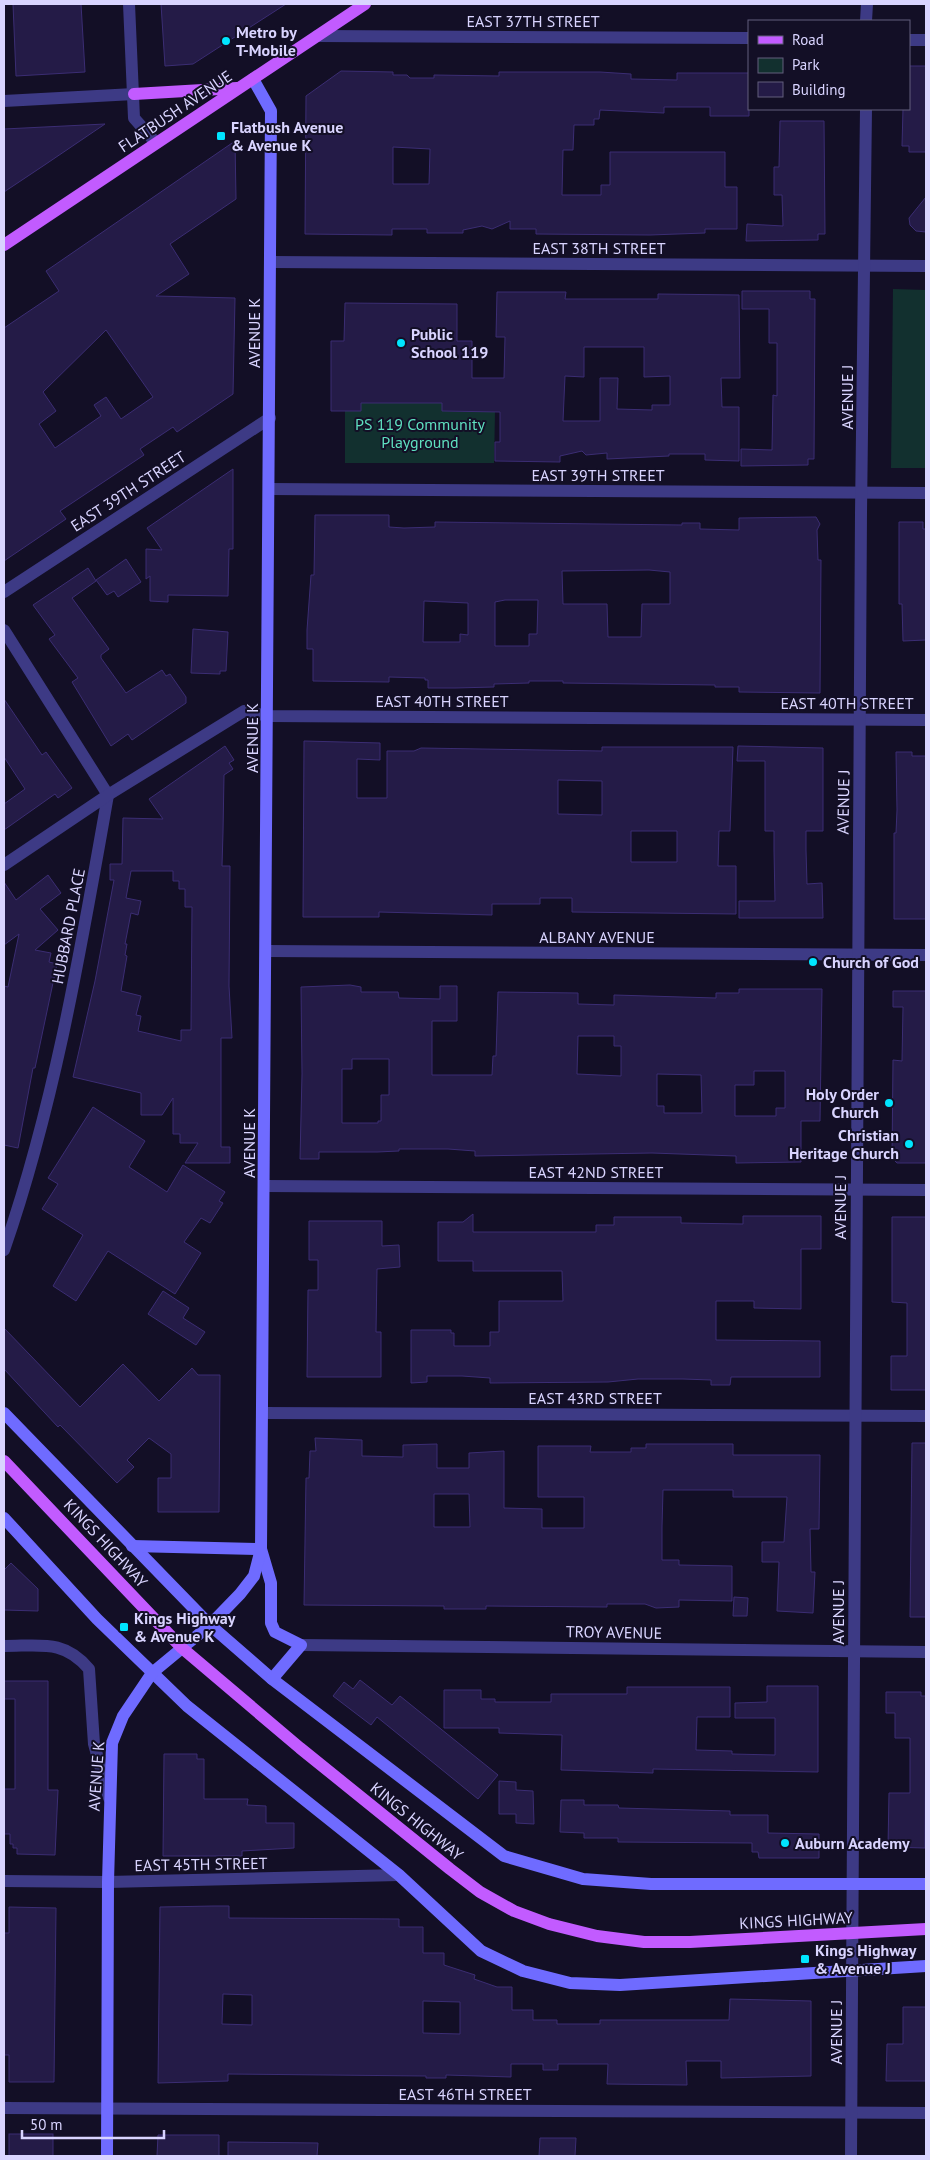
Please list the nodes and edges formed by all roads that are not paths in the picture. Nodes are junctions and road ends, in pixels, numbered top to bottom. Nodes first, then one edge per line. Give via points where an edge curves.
1 (129, 4) edge
2 (365, 4) edge
3 (867, 4) edge
4 (866, 20) edge
5 (317, 36) junction
6 (748, 38) edge
7 (910, 40) edge
8 (926, 40) edge
9 (253, 79) junction
10 (237, 88) junction
11 (134, 94) junction
12 (4, 101) edge
13 (866, 110) edge
14 (156, 143) junction
15 (4, 245) edge
16 (271, 262) junction
17 (865, 266) junction
18 (926, 266) edge
19 (270, 418) junction
20 (269, 489) junction
21 (863, 493) junction
22 (926, 493) edge
23 (4, 592) edge
24 (4, 630) edge
25 (268, 716) junction
26 (860, 719) junction
27 (926, 720) edge
28 (108, 795) junction
29 (4, 865) edge
30 (267, 951) junction
31 (858, 954) junction
32 (926, 955) edge
33 (265, 1186) junction
34 (856, 1190) junction
35 (926, 1190) edge
36 (4, 1250) edge
37 (4, 1413) edge
38 (264, 1413) junction
39 (855, 1416) junction
40 (926, 1416) edge
41 (4, 1461) edge
42 (4, 1518) edge
43 (132, 1546) junction
44 (261, 1549) junction
45 (210, 1625) junction
46 (4, 1646) edge
47 (301, 1646) junction
48 (182, 1648) junction
49 (854, 1651) junction
50 (926, 1652) edge
51 (152, 1673) junction
52 (272, 1679) junction
53 (110, 1801) junction
54 (400, 1876) junction
55 (4, 1881) edge
56 (108, 1882) junction
57 (852, 1884) junction
58 (926, 1884) edge
59 (926, 1929) edge
60 (852, 1933) junction
61 (926, 1966) edge
62 (852, 1971) junction
63 (4, 2108) edge
64 (108, 2108) junction
65 (852, 2113) junction
66 (926, 2114) edge
67 (107, 2156) edge
68 (851, 2156) edge

1 - 11 street
2 - 5 main road, FLATBUSH AVENUE
3 - 4 street
5 - 6 street, EAST 37TH STREET
5 - 9 main road, FLATBUSH AVENUE
7 - 8 street
9 - 10 main road, FLATBUSH AVENUE
9 - 16 street, AVENUE K via 271,111
10 - 11 main road
10 - 14 main road, FLATBUSH AVENUE
11 - 12 street
11 - 14 street via 134,118
13 - 17 street, AVENUE J
14 - 15 main road, FLATBUSH AVENUE
16 - 17 street, EAST 38TH STREET
16 - 19 street, AVENUE K
17 - 18 street, EAST 38TH STREET
17 - 21 street, AVENUE J
19 - 20 street, AVENUE K
19 - 23 street, EAST 39TH STREET
20 - 21 street, EAST 39TH STREET
20 - 25 street, AVENUE K
21 - 22 street, EAST 39TH STREET
21 - 26 street, AVENUE J
24 - 28 street
25 - 26 street, EAST 40TH STREET
25 - 28 street, EAST 40TH STREET via 244,711
25 - 30 street, AVENUE K
26 - 27 street, EAST 40TH STREET
26 - 31 street, AVENUE J
28 - 29 street, EAST 40TH STREET
28 - 36 street, HUBBARD PLACE via 64,1036 28,1177
30 - 31 street, ALBANY AVENUE
30 - 33 street, AVENUE K
31 - 32 street, ALBANY AVENUE
31 - 34 street, AVENUE J
33 - 34 street, EAST 42ND STREET
33 - 38 street, AVENUE K
34 - 35 street, EAST 42ND STREET
34 - 39 street, AVENUE J
37 - 43 street, KINGS HIGHWAY
38 - 39 street, EAST 43RD STREET
38 - 44 street, AVENUE K
39 - 40 street, EAST 43RD STREET
39 - 49 street, AVENUE J
41 - 48 main road, KINGS HIGHWAY
42 - 51 street
43 - 44 street
43 - 45 street, KINGS HIGHWAY
44 - 45 street, AVENUE K via 254,1576
44 - 47 street via 271,1583 271,1623 275,1632
45 - 48 street, AVENUE K
45 - 52 street, KINGS HIGHWAY
46 - 53 street via 61,1647 74,1653 89,1669 94,1744
47 - 49 street, TROY AVENUE
47 - 52 street
48 - 51 street, AVENUE K
48 - 60 main road, KINGS HIGHWAY via 450,1869 480,1892 514,1911 597,1936 644,1942
49 - 50 street, TROY AVENUE
49 - 57 street, AVENUE J
51 - 53 street, AVENUE K via 123,1716 112,1743
51 - 54 street via 186,1706
52 - 57 street, KINGS HIGHWAY via 504,1856 583,1879 641,1884
53 - 56 street, AVENUE K
54 - 56 street, EAST 45TH STREET
54 - 62 street via 482,1951 523,1971 570,1983 620,1985
55 - 56 street, EAST 45TH STREET
56 - 64 street, AVENUE K
57 - 58 street, KINGS HIGHWAY
57 - 60 street, AVENUE J
59 - 60 main road, KINGS HIGHWAY
60 - 62 street, AVENUE J
61 - 62 street
62 - 65 street, AVENUE J
63 - 64 street, EAST 46TH STREET
64 - 65 street, EAST 46TH STREET
64 - 67 street, AVENUE K
65 - 66 street, EAST 46TH STREET
65 - 68 street, AVENUE J

